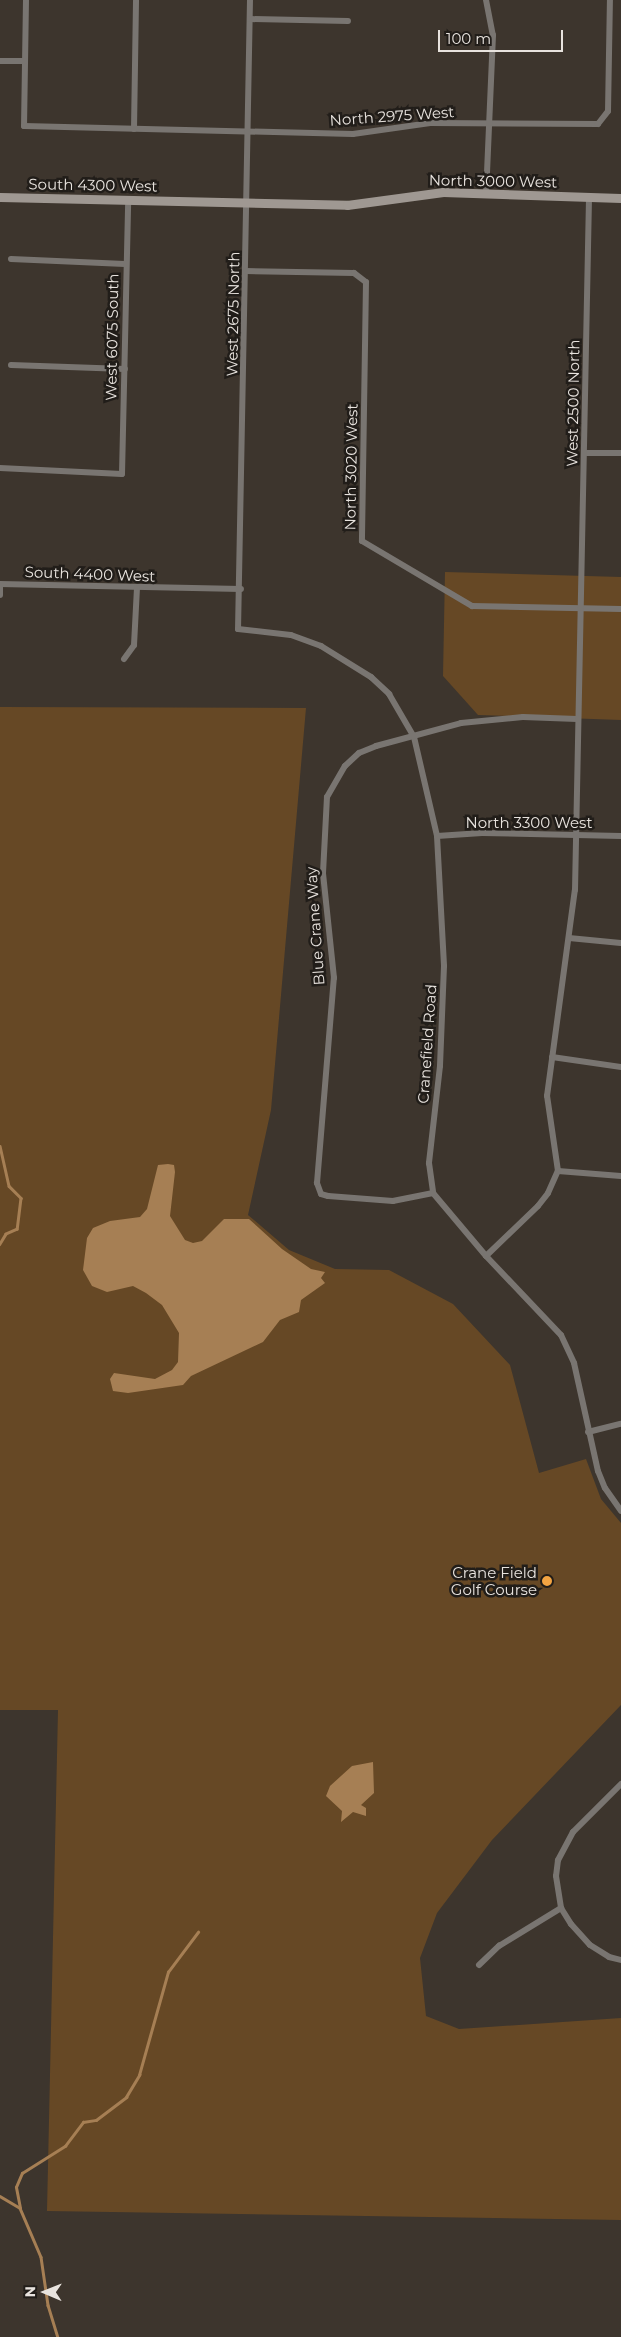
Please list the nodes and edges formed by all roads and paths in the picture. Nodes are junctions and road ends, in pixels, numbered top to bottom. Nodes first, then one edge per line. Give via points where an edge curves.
1 (26, 0) edge
2 (136, 0) edge
3 (250, 0) edge
4 (486, 0) edge
5 (610, 0) edge
6 (250, 19) junction
7 (348, 21) dead end
8 (0, 61) edge
9 (25, 61) junction
10 (489, 124) junction
11 (134, 129) junction
12 (248, 132) junction
13 (486, 194) junction
14 (0, 197) edge
15 (589, 197) junction
16 (621, 198) edge
17 (128, 200) junction
18 (186, 201) joint
19 (247, 202) junction
20 (11, 259) dead end
21 (125, 264) junction
22 (246, 271) junction
23 (11, 365) dead end
24 (125, 368) junction
25 (585, 452) junction
26 (621, 453) edge
27 (0, 468) edge
28 (0, 584) edge
29 (137, 588) junction
30 (241, 589) junction
31 (0, 595) edge
32 (579, 609) junction
33 (621, 609) edge
34 (238, 629) joint
35 (124, 659) dead end
36 (577, 719) junction
37 (414, 737) junction
38 (575, 835) junction
39 (437, 836) junction
40 (621, 836) edge
41 (569, 938) junction
42 (621, 943) edge
43 (552, 1057) junction
44 (621, 1067) edge
45 (558, 1171) junction
46 (621, 1176) edge
47 (433, 1193) junction
48 (486, 1256) junction
49 (621, 1424) edge
50 (588, 1432) junction
51 (621, 1511) edge
52 (621, 1784) edge
53 (561, 1908) junction
54 (621, 1960) edge
55 (479, 1964) dead end

1 - 9 street
2 - 11 street
3 - 6 street, West 2675 North
4 - 10 street via 493,35
5 - 10 street, North 2975 West via 608,111 598,124
6 - 7 street
6 - 12 street, West 2675 North
8 - 9 street
9 - 11 street, North 2975 West via 24,126
10 - 12 street, North 2975 West via 430,123 353,134
10 - 13 street
11 - 12 street, North 2975 West
12 - 19 street, West 2675 North
13 - 15 main road, North 3000 West
13 - 19 main road, North 3000 West via 443,192 347,205
14 - 17 main road, South 4300 West
15 - 16 main road, North 3000 West
15 - 25 street, West 2500 North
17 - 18 main road, South 4300 West
17 - 21 street, West 6075 South
18 - 19 main road, North 3000 West
19 - 22 street, West 2675 North
20 - 21 street
21 - 24 street, West 6075 South
22 - 30 street, West 2675 North
22 - 32 street, North 3020 West via 354,273 366,282 362,541 472,606
23 - 24 street
24 - 27 street, West 6075 South via 122,474
25 - 26 street
25 - 32 street, West 2500 North
28 - 29 street, South 4400 West
28 - 31 street
29 - 30 street, South 4400 West
29 - 35 street via 134,646
30 - 34 street, West 2675 North
32 - 33 street
32 - 36 street, West 2500 North
34 - 37 street, Cranefield Road via 291,635 321,646 371,677 389,694
36 - 37 street, Blue Crane Way via 523,717 461,722
36 - 38 street, West 2500 North
37 - 39 street, Cranefield Road
37 - 47 street, Blue Crane Way via 359,753 345,766 327,797 323,873 334,978 317,1177 321,1194 393,1201
38 - 39 street, North 3300 West via 482,833
38 - 40 street, North 3300 West
38 - 41 street, West 2500 North via 575,890
39 - 47 street, Cranefield Road via 444,966 440,1066 429,1164
41 - 42 street
41 - 43 street, West 2500 North
43 - 44 street
43 - 45 street, West 2500 North via 547,1096 548,1120
45 - 46 street
45 - 48 street via 538,1206
47 - 48 street
48 - 50 street via 562,1335 574,1363
49 - 50 street
50 - 51 street via 605,1488
52 - 53 street via 565,1844 556,1876
53 - 54 street via 590,1945 609,1958
53 - 55 street via 498,1946

